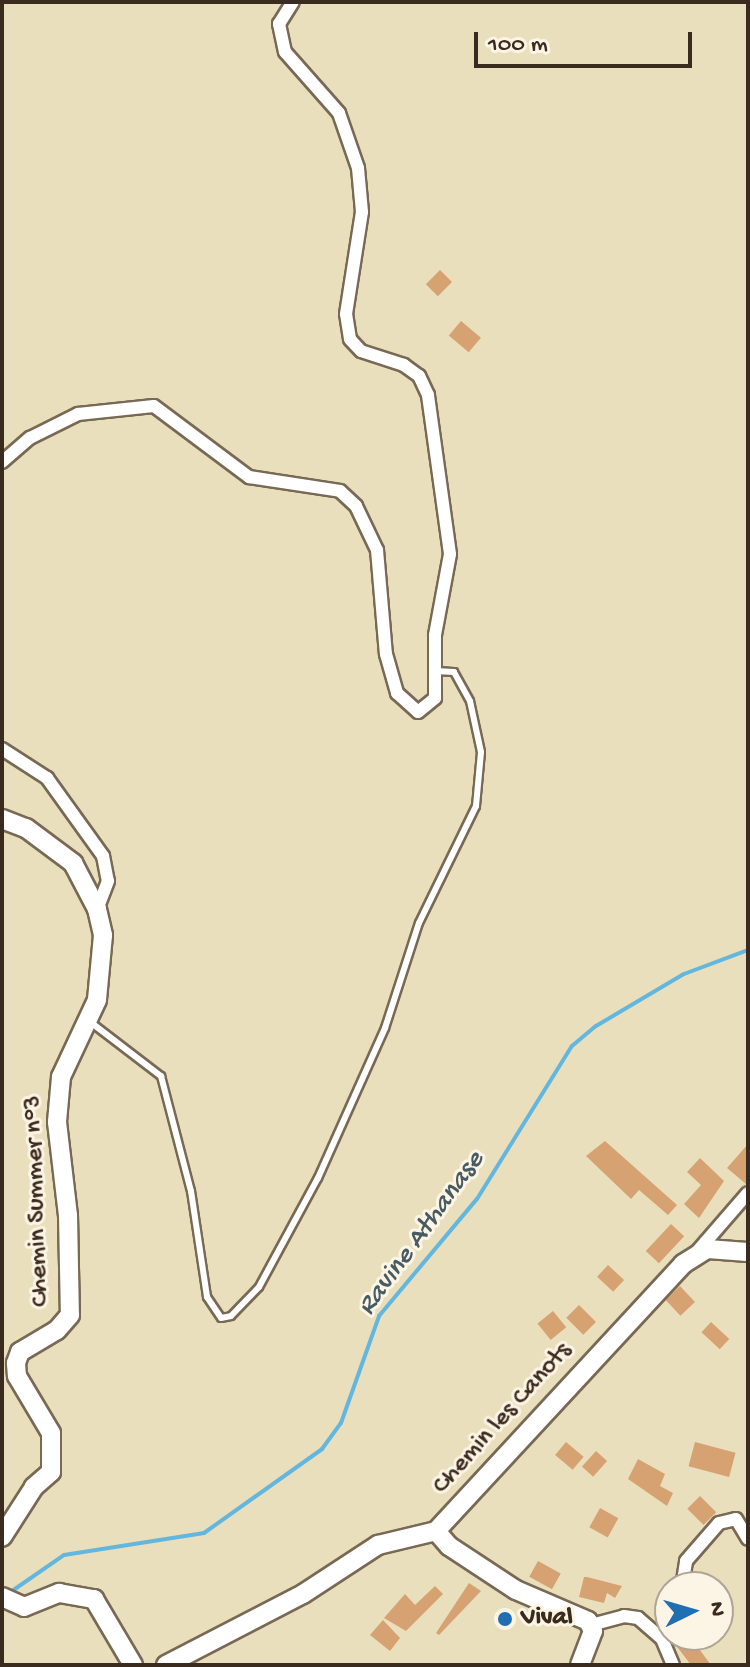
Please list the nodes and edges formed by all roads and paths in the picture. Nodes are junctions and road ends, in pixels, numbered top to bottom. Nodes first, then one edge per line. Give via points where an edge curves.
1 (293, 2) edge
2 (2, 462) edge
3 (435, 671) junction
4 (2, 749) edge
5 (2, 819) edge
6 (97, 909) junction
7 (89, 1021) junction
8 (748, 1193) edge
9 (748, 1252) edge
10 (694, 1255) junction
11 (436, 1531) junction
12 (2, 1537) edge
13 (748, 1539) edge
14 (684, 1571) edge
15 (2, 1597) edge
16 (591, 1625) junction
17 (654, 1635) edge
18 (133, 1665) edge
19 (166, 1665) edge
20 (580, 1665) edge

1 - 3 street via 279,24 285,52 339,113 358,168 362,212 346,314 350,339 361,351 404,365 419,376 428,395 450,554 435,635
2 - 3 street via 30,438 78,414 154,406 249,477 340,491 356,506 377,550 386,654 397,693 408,708 425,711 435,698
3 - 7 lane via 454,672 470,701 481,752 476,806 419,923 385,1028 318,1178 259,1287 231,1316 221,1318 207,1297 191,1191 161,1076
4 - 6 street via 47,778 103,856 108,881
5 - 6 street, Chemin Summer n°3 via 26,828 73,863
6 - 7 street, Chemin Summer n°3 via 102,968
7 - 12 street, Chemin Summer n°3 via 61,1077 57,1122 68,1215 70,1315 57,1330 20,1352 16,1363 17,1376 51,1433 51,1472 34,1487
8 - 10 street
9 - 10 street via 707,1249
10 - 11 street, Chemin les Canots
11 - 16 street, Chemin les Canots via 449,1546 503,1582
11 - 19 street via 378,1545 303,1594
13 - 14 street via 736,1519 719,1523 686,1561
15 - 18 street via 24,1607 59,1593 94,1599
16 - 17 street via 624,1616 638,1618
16 - 20 street via 590,1644

